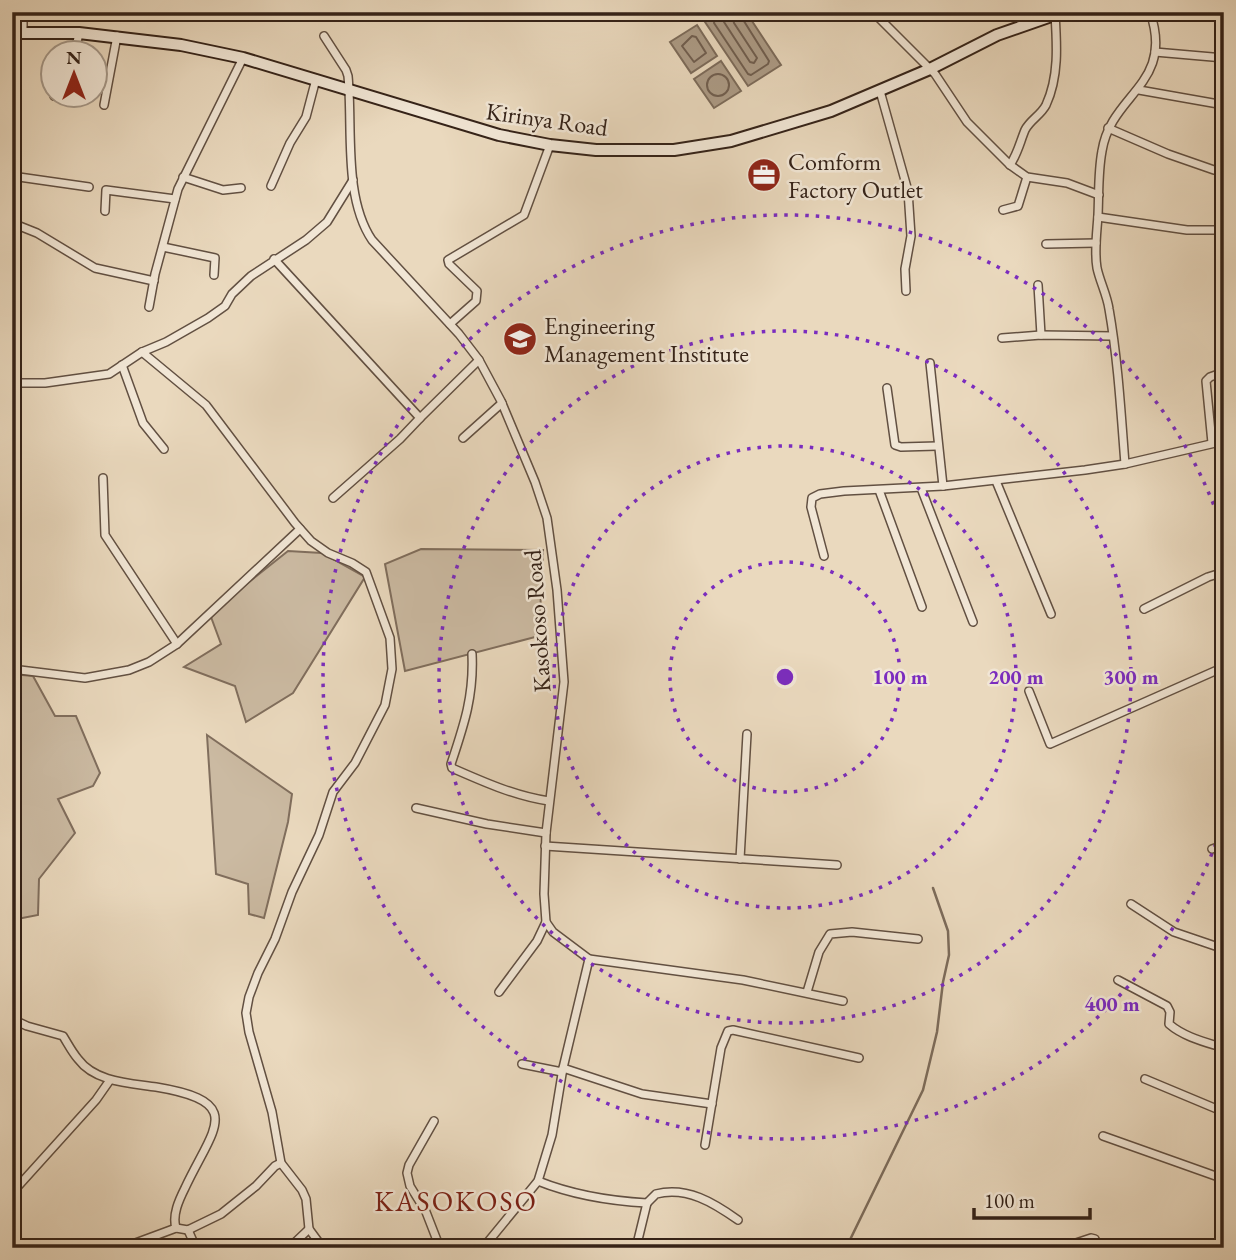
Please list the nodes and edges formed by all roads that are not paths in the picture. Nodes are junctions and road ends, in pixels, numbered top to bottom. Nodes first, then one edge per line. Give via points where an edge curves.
1 (23, 12) edge
2 (873, 12) edge
3 (1150, 12) edge
4 (1059, 13) edge
5 (16, 33) edge
6 (79, 33) junction
7 (117, 36) junction
8 (324, 36) dead end
9 (78, 38) edge
10 (1155, 52) junction
11 (243, 58) junction
12 (1224, 58) edge
13 (12, 66) edge
14 (930, 69) junction
15 (316, 79) junction
16 (108, 84) edge
17 (349, 89) junction
18 (1139, 90) junction
19 (880, 91) junction
20 (1224, 105) edge
21 (1108, 128) junction
22 (550, 145) junction
23 (1010, 165) junction
24 (1214, 170) dead end
25 (12, 176) edge
26 (183, 177) junction
27 (1027, 177) junction
28 (353, 179) junction
29 (271, 186) dead end
30 (89, 187) dead end
31 (240, 188) dead end
32 (1099, 195) junction
33 (175, 199) junction
34 (105, 211) dead end
35 (1003, 211) dead end
36 (1098, 217) junction
37 (12, 223) edge
38 (1224, 230) edge
39 (1096, 243) junction
40 (1046, 244) dead end
41 (163, 247) junction
42 (274, 260) junction
43 (214, 275) dead end
44 (154, 281) junction
45 (1038, 285) dead end
46 (906, 291) dead end
47 (149, 307) dead end
48 (450, 324) junction
49 (1041, 335) junction
50 (1112, 336) junction
51 (1002, 338) dead end
52 (142, 352) junction
53 (480, 360) junction
54 (930, 363) dead end
55 (122, 365) junction
56 (1224, 372) edge
57 (12, 383) edge
58 (887, 388) dead end
59 (502, 403) junction
60 (420, 418) junction
61 (463, 438) dead end
62 (1224, 441) edge
63 (1212, 443) junction
64 (937, 446) junction
65 (164, 449) dead end
66 (1125, 464) junction
67 (103, 478) dead end
68 (996, 481) junction
69 (943, 486) junction
70 (921, 488) junction
71 (879, 490) junction
72 (333, 498) dead end
73 (300, 528) junction
74 (824, 556) dead end
75 (1224, 572) edge
76 (922, 607) dead end
77 (1144, 609) dead end
78 (1051, 614) dead end
79 (973, 622) dead end
80 (177, 644) junction
81 (472, 654) dead end
82 (1224, 667) edge
83 (12, 669) edge
84 (1029, 691) dead end
85 (747, 734) dead end
86 (549, 801) junction
87 (416, 808) dead end
88 (546, 833) junction
89 (1224, 845) edge
90 (545, 846) junction
91 (1212, 849) dead end
92 (740, 859) junction
93 (838, 865) dead end
94 (1131, 904) dead end
95 (546, 922) junction
96 (918, 939) dead end
97 (1224, 949) edge
98 (589, 959) junction
99 (1118, 980) dead end
100 (499, 992) dead end
101 (807, 992) junction
102 (843, 1001) dead end
103 (12, 1019) edge
104 (1224, 1048) edge
105 (859, 1058) dead end
106 (522, 1064) dead end
107 (562, 1070) junction
108 (1145, 1079) dead end
109 (110, 1080) junction
110 (712, 1104) junction
111 (1224, 1112) edge
112 (434, 1121) dead end
113 (1103, 1136) dead end
114 (705, 1146) dead end
115 (281, 1163) junction
116 (1224, 1179) edge
117 (538, 1181) junction
118 (12, 1193) edge
119 (647, 1203) junction
120 (738, 1220) dead end
121 (1224, 1220) edge
122 (176, 1228) junction
123 (309, 1229) junction
124 (188, 1230) junction
125 (122, 1248) edge
126 (196, 1248) edge
127 (289, 1248) edge
128 (323, 1248) edge
129 (440, 1248) edge
130 (483, 1248) edge
131 (635, 1248) edge
132 (1061, 1248) edge
133 (1098, 1248) edge
134 (1218, 1248) edge

1 - 5 street
2 - 14 street
3 - 10 street via 1156,28
4 - 14 main road, Kirinya Road via 997,34
4 - 23 street via 1058,59 1049,97 1026,129
5 - 6 main road, Kirinya Road
5 - 13 street
6 - 7 main road, Kirinya Road
6 - 9 street
7 - 11 main road, Kirinya Road
7 - 16 street
8 - 17 street, Kasokoso Road via 346,70
10 - 12 street
10 - 18 street
11 - 15 main road, Kirinya Road
11 - 26 street
14 - 19 main road, Kirinya Road
14 - 23 street via 967,122
15 - 17 main road, Kirinya Road
15 - 29 street via 306,117
17 - 22 main road, Kirinya Road via 470,128
17 - 28 street, Kasokoso Road
18 - 20 street
18 - 21 street
19 - 22 main road, Kirinya Road via 784,127 702,147 596,150
19 - 46 street via 908,191 911,236
21 - 24 street
21 - 32 street
22 - 48 street via 524,215 448,260 478,296
23 - 27 street
25 - 30 street
26 - 31 street via 223,190
26 - 33 street
27 - 32 street via 1067,183
27 - 35 street via 1018,206
28 - 42 street via 327,222
28 - 48 street, Kasokoso Road via 358,213 372,240
32 - 36 street
33 - 34 street via 106,190
33 - 41 street
36 - 38 street via 1187,230
36 - 39 street
37 - 44 street via 95,268
39 - 40 street
39 - 50 street via 1097,270 1109,307
41 - 43 street via 215,258
41 - 44 street
42 - 52 street via 232,294 225,306
42 - 60 street
44 - 47 street
45 - 49 street
48 - 53 street, Kasokoso Road
49 - 50 street
49 - 51 street
50 - 66 street
52 - 55 street
52 - 73 street via 206,405
53 - 59 street, Kasokoso Road
53 - 60 street
54 - 64 street
55 - 57 street via 96,377
55 - 65 street via 143,423
56 - 63 street via 1206,381
58 - 64 street via 895,445
59 - 61 street
59 - 86 street, Kasokoso Road via 547,518 557,590 564,682
60 - 72 street
62 - 63 street
63 - 66 street
64 - 69 street
66 - 68 street
67 - 80 street via 105,535
68 - 69 street
68 - 78 street
69 - 70 street
70 - 71 street
70 - 79 street
71 - 74 street via 811,498
71 - 76 street
73 - 80 street
73 - 115 street via 311,541 360,567 369,577 390,638 392,669 385,705 355,763 332,792 319,835 249,997 249,1032
75 - 77 street
80 - 83 street via 129,670 93,677
81 - 86 street via 471,694 452,768 490,785
82 - 84 street via 1050,744
85 - 92 street
86 - 88 street, Kasokoso Road
87 - 88 street
88 - 90 street, Kasokoso Road
89 - 91 street
90 - 92 street
90 - 95 street, Kasokoso Road
92 - 93 street
94 - 97 street via 1174,932
95 - 98 street
95 - 100 street via 537,942
96 - 101 street via 830,934 819,952
98 - 101 street
98 - 107 street
99 - 104 street via 1167,1006 1172,1027
101 - 102 street
103 - 109 street via 63,1037 91,1071
105 - 110 street via 728,1031
106 - 107 street
107 - 110 street via 642,1094
107 - 117 street via 554,1126
108 - 111 street
109 - 118 street
109 - 122 street via 197,1098 215,1112 216,1126 178,1201
110 - 114 street
112 - 129 street via 407,1173
113 - 116 street
115 - 123 street via 306,1199
115 - 124 street via 229,1209
117 - 119 street via 599,1199
117 - 130 street
119 - 120 street via 656,1194 681,1193 714,1203
119 - 131 street
121 - 134 street
122 - 124 street
122 - 125 street
123 - 127 street
123 - 128 street
124 - 126 street
132 - 133 street via 1091,1238

